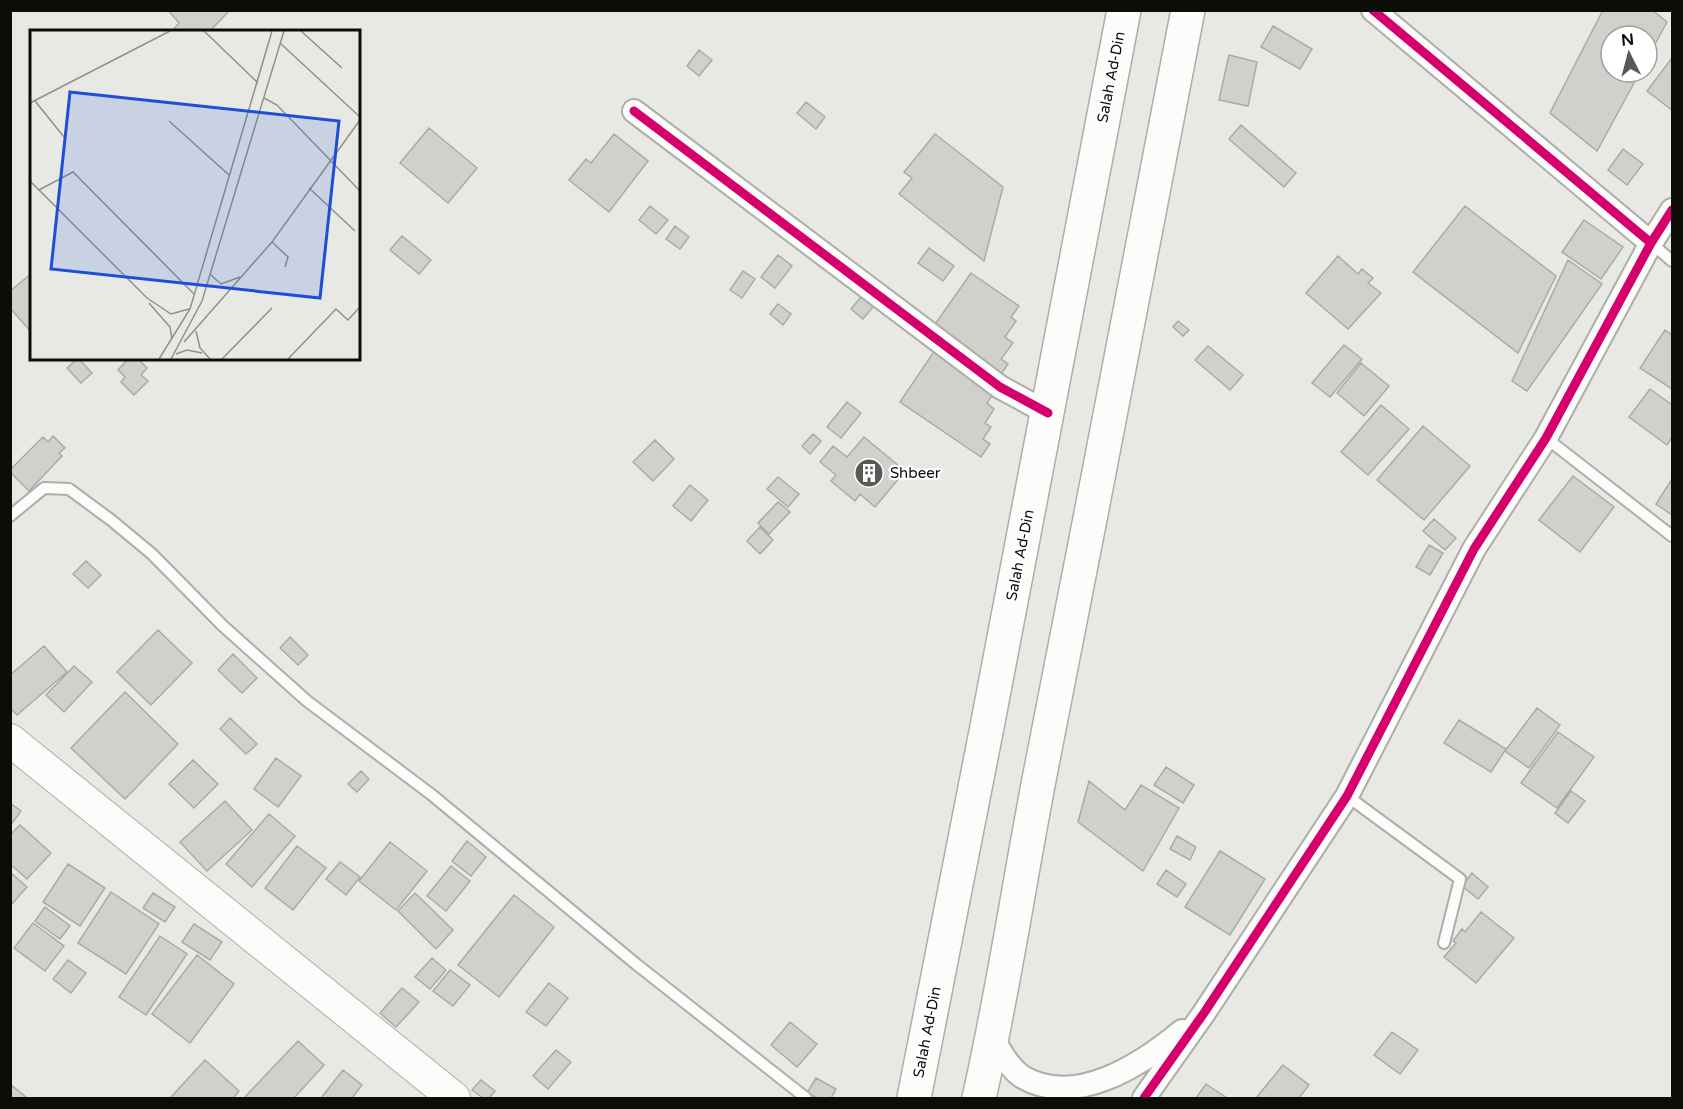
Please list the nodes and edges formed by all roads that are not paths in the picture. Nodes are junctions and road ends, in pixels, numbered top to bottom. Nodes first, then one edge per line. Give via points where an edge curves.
1 (1124, 10) edge
2 (1188, 10) edge
3 (1373, 10) edge
4 (634, 111) dead end
5 (1672, 210) edge
6 (1652, 243) junction
7 (1672, 261) edge
8 (1048, 413) junction
9 (1546, 438) junction
10 (10, 516) edge
11 (1672, 536) edge
12 (10, 740) edge
13 (1347, 795) junction
14 (1444, 943) dead end
15 (1204, 1013) junction
16 (993, 1039) junction
17 (454, 1098) edge
18 (806, 1098) edge
19 (914, 1098) edge
20 (979, 1098) edge
21 (1143, 1098) edge

1 - 8 highway, Salah Ad-Din
2 - 16 highway via 1034,803
3 - 6 street
4 - 8 street via 1000,387
5 - 6 street
6 - 7 lane
6 - 9 street
8 - 19 highway, Salah Ad-Din
9 - 11 lane
9 - 13 street via 1474,549
10 - 18 lane via 44,488 69,489 83,498 152,554 223,626 307,701 432,795
12 - 17 main road
13 - 14 lane via 1460,879
13 - 15 street
15 - 16 street via 1129,1071 1081,1090 1051,1090 1022,1077 1008,1064
15 - 21 street
16 - 20 highway

